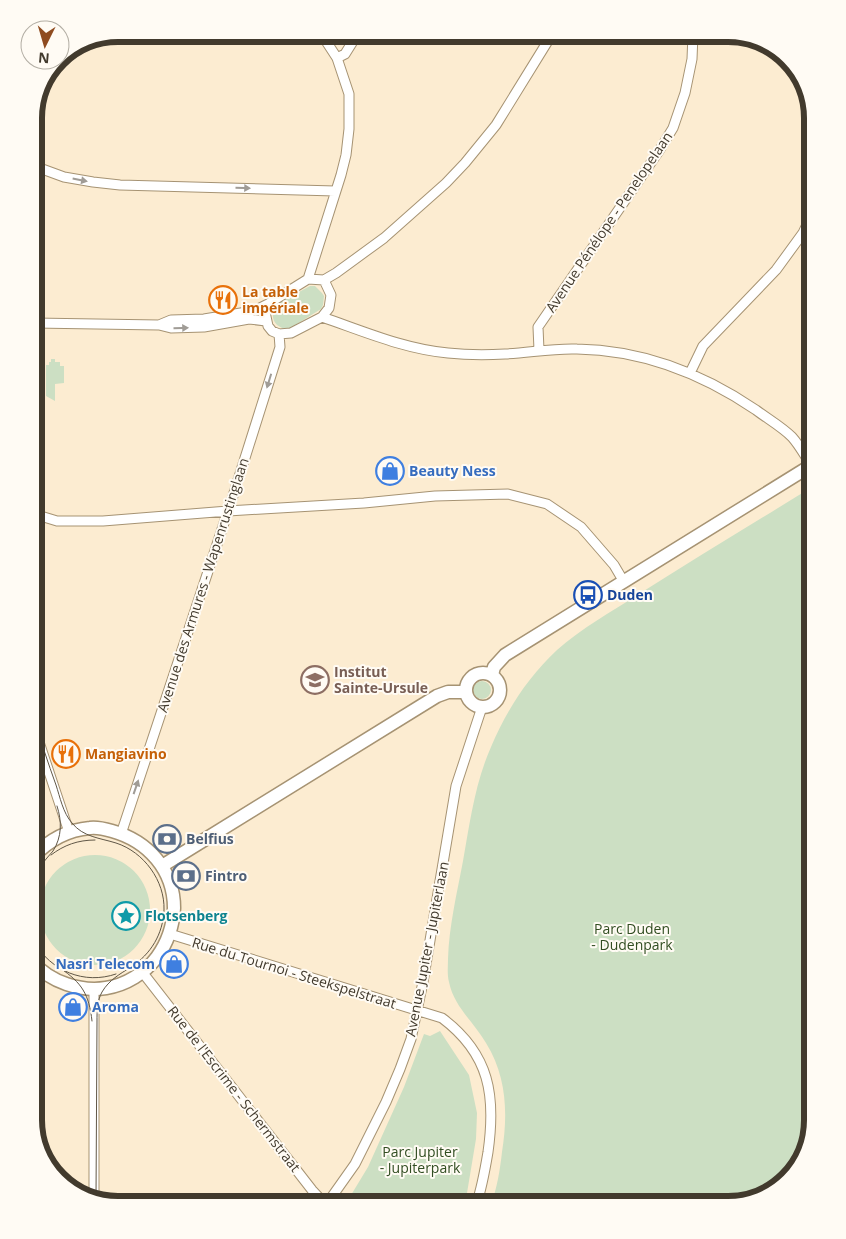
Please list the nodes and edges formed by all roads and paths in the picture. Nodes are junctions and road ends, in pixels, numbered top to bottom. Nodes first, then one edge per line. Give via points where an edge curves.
1 (327, 42) edge
2 (352, 42) edge
3 (547, 43) edge
4 (693, 43) edge
5 (337, 58) junction
6 (43, 169) edge
7 (335, 191) junction
8 (804, 231) edge
9 (308, 279) junction
10 (324, 280) junction
11 (268, 304) junction
12 (322, 317) junction
13 (266, 321) junction
14 (43, 323) edge
15 (159, 325) junction
16 (279, 334) junction
17 (539, 350) junction
18 (690, 373) junction
19 (804, 453) edge
20 (804, 470) edge
21 (228, 511) junction
22 (43, 516) edge
23 (624, 582) junction
24 (492, 675) junction
25 (466, 692) junction
26 (482, 707) junction
27 (43, 754) edge
28 (69, 832) junction
29 (121, 834) junction
30 (43, 848) edge
31 (162, 866) junction
32 (170, 934) junction
33 (43, 970) edge
34 (143, 973) junction
35 (94, 989) junction
36 (418, 1011) junction
37 (94, 1192) edge
38 (318, 1196) edge
39 (332, 1196) edge
40 (478, 1196) edge

1 - 5 street
2 - 5 street via 345,54
3 - 10 street via 496,125 465,163 384,238
4 - 17 street, Avenue Pénélope - Penelopelaan via 685,93 673,128 538,327
5 - 7 street via 349,94 349,120 346,154
6 -> 7 street via 64,177 120,185
7 - 9 street
8 - 18 street via 776,270 703,346
9 - 10 street
9 - 11 street
10 - 12 street via 331,295 329,308
11 - 13 street
11 - 15 street via 247,312 171,320
12 - 16 street via 291,333
12 - 17 street via 400,344 446,353 505,354
15 -> 13 street via 188,328 249,319
13 - 16 street via 272,331
14 - 15 street
16 -> 21 street, Avenue des Armures - Wapenrustinglaan via 280,347
17 - 18 street via 586,349 635,355
18 - 19 street via 775,423
20 - 23 street
21 - 22 street via 103,521 57,520
21 - 23 street via 508,494 547,504 581,527 614,565
29 -> 21 street, Avenue des Armures - Wapenrustinglaan
23 - 24 street via 505,655 494,667
24 - 25 street via 476,674 468,681
24 - 26 street via 500,687 500,695 496,702
25 - 26 street via 473,704
25 - 31 street via 437,696
26 - 36 street, Avenue Jupiter - Jupiterlaan via 456,786
27 - 28 street
28 - 29 street via 91,828
28 - 30 street
29 - 31 street via 147,849
31 - 32 street via 174,899
32 - 34 street via 165,946
32 - 36 street, Rue du Tournoi - Steekspelstraat
33 - 35 street via 59,981
34 - 35 street via 111,988
34 - 38 street, Rue de l'Escrime - Schermstraat
35 - 37 street
36 - 39 street, Avenue Jupiter - Jupiterlaan via 403,1062 386,1102 355,1164
36 - 40 street, Rue du Tournoi - Steekspelstraat via 442,1018 459,1032 474,1051 484,1073 492,1116

